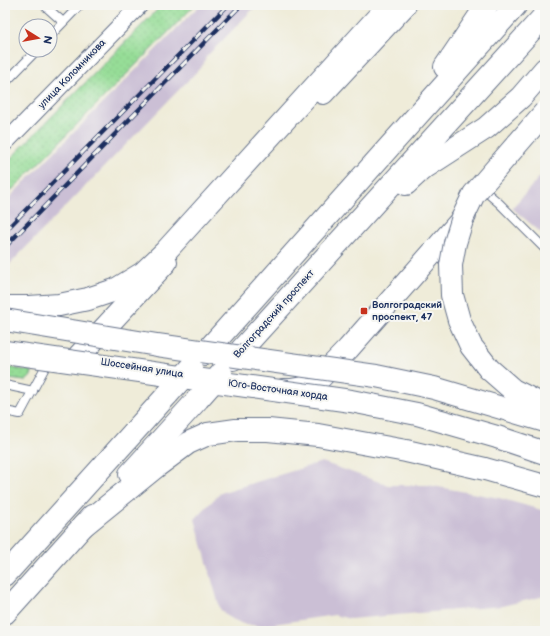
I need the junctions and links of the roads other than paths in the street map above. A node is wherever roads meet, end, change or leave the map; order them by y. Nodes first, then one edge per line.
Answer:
1 (44, 5) edge
2 (80, 5) edge
3 (390, 5) edge
4 (405, 5) edge
5 (487, 5) edge
6 (516, 5) edge
7 (138, 6) edge
8 (545, 15) edge
9 (63, 22) junction
10 (58, 27) edge
11 (29, 58) edge
12 (545, 69) edge
13 (5, 83) edge
14 (545, 112) edge
15 (545, 120) edge
16 (393, 142) junction
17 (5, 143) edge
18 (486, 192) junction
19 (346, 234) junction
20 (545, 249) edge
21 (5, 307) edge
22 (5, 320) edge
23 (5, 348) edge
24 (5, 352) edge
25 (51, 354) junction
26 (77, 358) junction
27 (5, 385) edge
28 (33, 391) junction
29 (545, 406) edge
30 (5, 411) edge
31 (545, 421) edge
32 (545, 453) edge
33 (545, 486) edge
34 (83, 526) junction
35 (5, 575) edge
36 (5, 613) edge

1 - 9 lane
2 - 9 lane
3 - 21 main road
4 - 26 main road
5 - 16 main road
6 - 16 main road
7 - 17 street, улица Коломникова
8 - 19 main road, Волгоградский проспект
9 - 10 lane
11 - 13 lane
12 - 19 main road
14 - 29 main road, bridge
15 - 18 main road, Шоссейная улица
16 - 35 main road, bridge
18 - 20 lane
18 - 26 main road, Шоссейная улица
19 - 34 main road, Волгоградский проспект, bridge
22 - 31 main road, bridge
23 - 25 main road, Шоссейная улица
24 - 32 main road, Юго-Восточная хорда, bridge
25 - 26 main road, Шоссейная улица
25 - 28 lane
27 - 28 lane
28 - 30 lane
33 - 34 main road
34 - 36 main road, Волгоградский проспект

